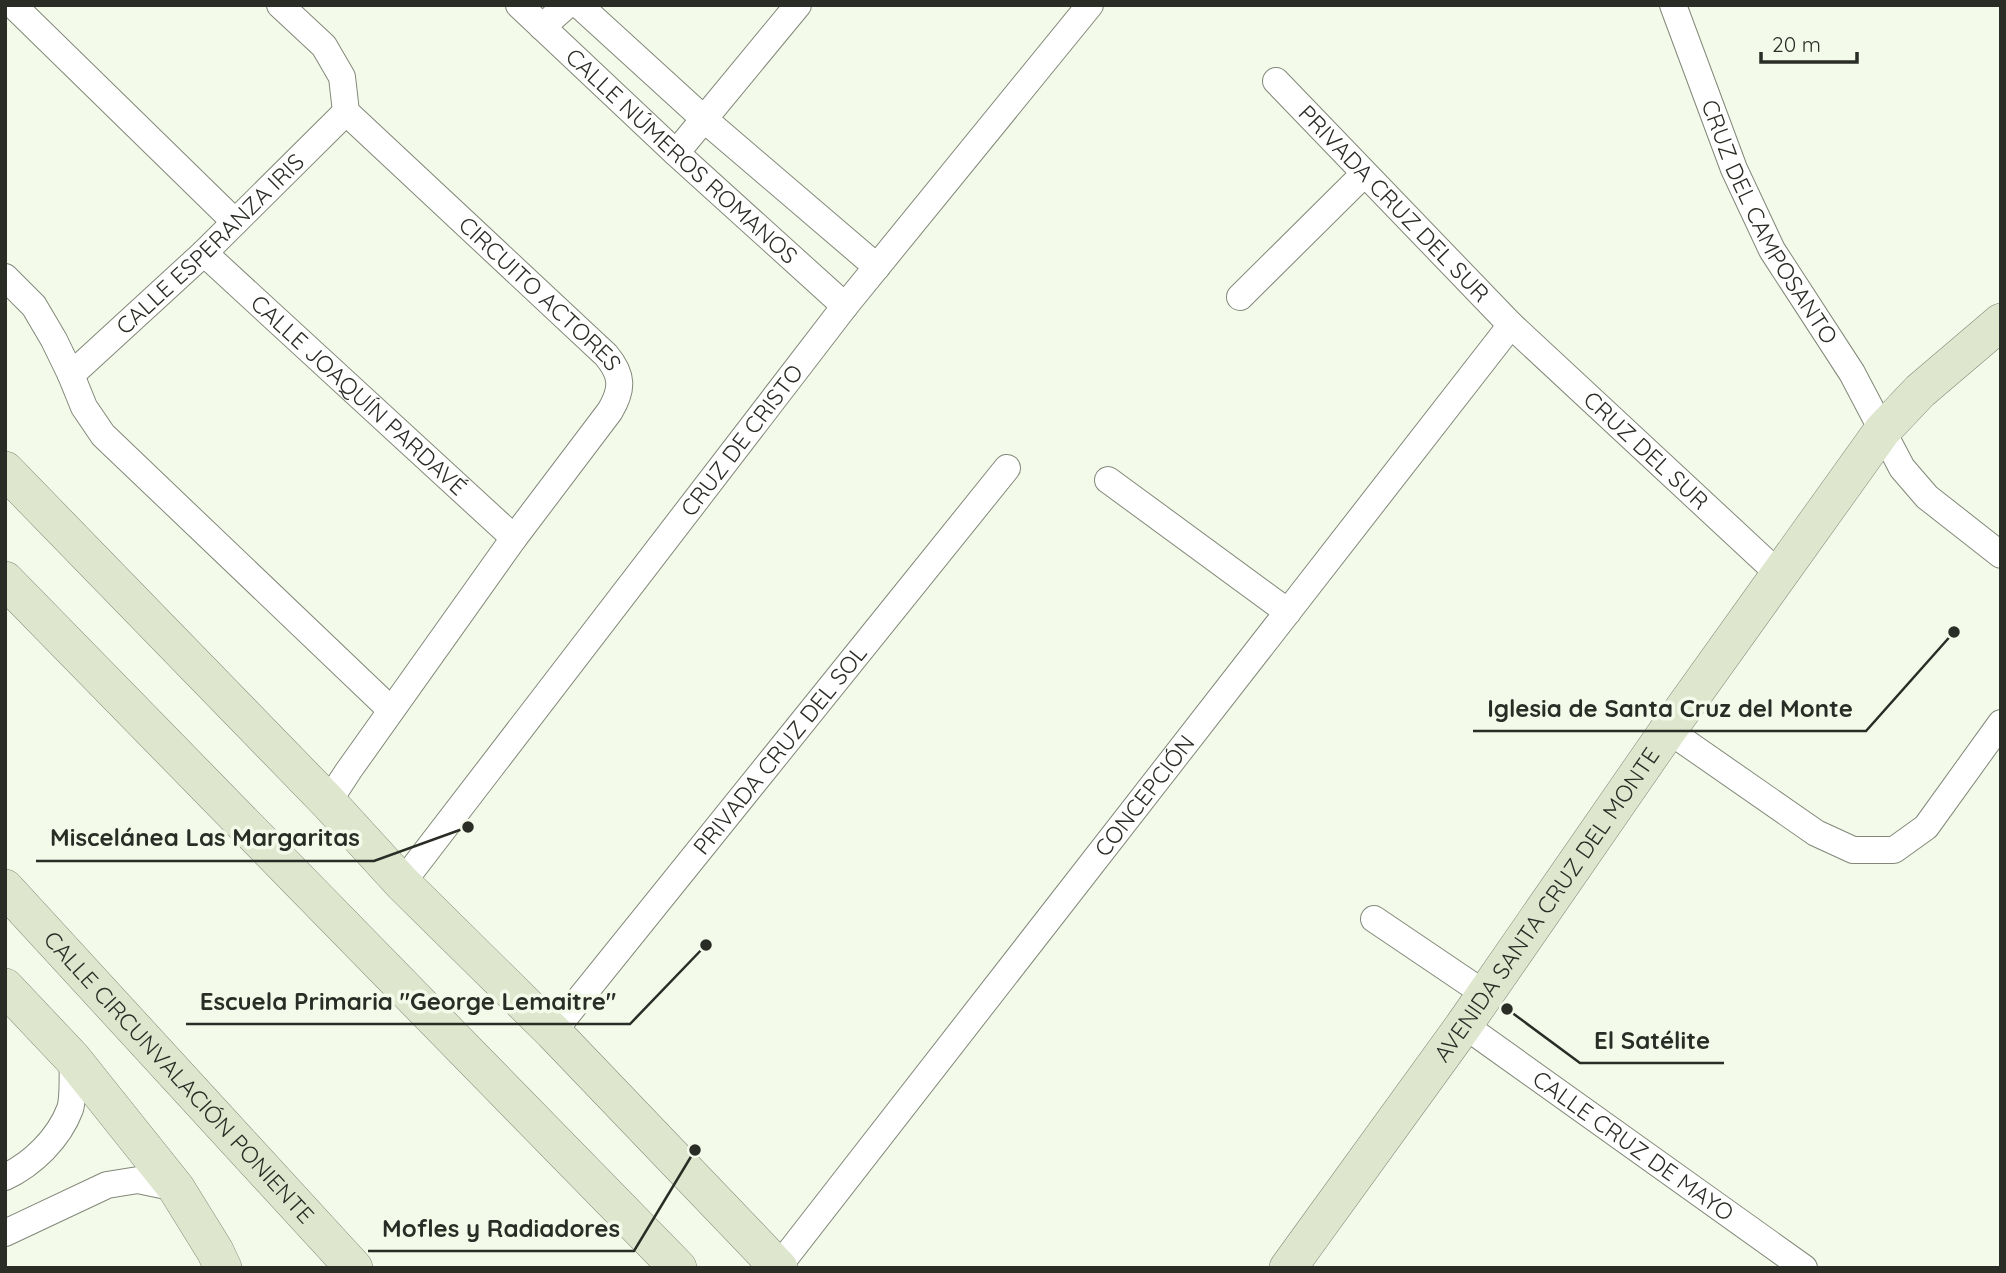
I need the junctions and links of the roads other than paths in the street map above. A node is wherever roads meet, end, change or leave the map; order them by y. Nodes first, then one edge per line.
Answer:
1 (13, 5) edge
2 (280, 5) edge
3 (519, 5) edge
4 (567, 5) edge
5 (579, 5) edge
6 (798, 5) edge
7 (1090, 5) edge
8 (1673, 5) edge
9 (542, 27) junction
10 (1276, 81) dead end
11 (346, 113) junction
12 (704, 119) junction
13 (676, 153) junction
14 (1364, 174) junction
15 (235, 222) junction
16 (204, 253) junction
17 (877, 267) junction
18 (5, 276) edge
19 (1241, 297) dead end
20 (845, 306) junction
21 (2001, 322) edge
22 (1511, 325) junction
23 (71, 375) junction
24 (1882, 431) junction
25 (1007, 468) dead end
26 (5, 470) edge
27 (1108, 480) dead end
28 (513, 538) junction
29 (2001, 555) edge
30 (1780, 575) junction
31 (5, 580) edge
32 (1288, 612) junction
33 (391, 710) junction
34 (2001, 723) edge
35 (1668, 730) junction
36 (328, 802) junction
37 (402, 883) junction
38 (5, 888) edge
39 (1374, 919) dead end
40 (5, 987) edge
41 (1485, 994) junction
42 (1464, 1025) junction
43 (553, 1032) junction
44 (73, 1059) junction
45 (5, 1177) edge
46 (176, 1188) junction
47 (5, 1233) edge
48 (779, 1267) edge
49 (223, 1268) edge
50 (354, 1268) edge
51 (678, 1268) edge
52 (1288, 1268) edge
53 (1804, 1268) edge

1 - 15 street
2 - 11 street
3 - 9 street, CALLE NÚMEROS ROMANOS
4 - 9 street
5 - 12 street, CALLE NÚMEROS ROMANOS
6 - 12 street
7 - 17 street, CRUZ DE CRISTO
8 - 24 street, CRUZ DEL CAMPOSANTO
9 - 13 street, CALLE NÚMEROS ROMANOS
10 - 14 street, PRIVADA CRUZ DEL SUR
11 - 15 street, CALLE ESPERANZA IRIS
11 - 28 street, CIRCUITO ACTORES
12 - 13 street
12 - 17 street, CALLE NÚMEROS ROMANOS
13 - 20 street, CALLE NÚMEROS ROMANOS
14 - 19 street
14 - 22 street, PRIVADA CRUZ DEL SUR
15 - 16 street, CALLE ESPERANZA IRIS
16 - 23 street, CALLE ESPERANZA IRIS
16 - 28 street, CALLE JOAQUÍN PARDAVÉ
17 - 20 street, CRUZ DE CRISTO
18 - 23 street
20 - 37 street, CRUZ DE CRISTO
21 - 24 main road, AVENIDA SANTA CRUZ DEL MONTE
22 - 30 street, CRUZ DEL SUR
22 - 32 street, CONCEPCIÓN
23 - 33 street
24 - 29 street, CRUZ DEL CAMPOSANTO
24 - 30 main road, AVENIDA SANTA CRUZ DEL MONTE
25 - 43 street, PRIVADA CRUZ DEL SOL
26 - 36 main road
27 - 32 street
28 - 33 street, CIRCUITO ACTORES
30 - 35 main road, AVENIDA SANTA CRUZ DEL MONTE
31 - 51 main road
32 - 48 street, CONCEPCIÓN
33 - 36 street, CIRCUITO ACTORES
34 - 35 street
35 - 41 main road, AVENIDA SANTA CRUZ DEL MONTE
36 - 37 main road
37 - 43 main road
38 - 50 main road, CALLE CIRCUNVALACIÓN PONIENTE
39 - 41 street
40 - 44 main road
41 - 42 main road, AVENIDA SANTA CRUZ DEL MONTE
42 - 52 main road, AVENIDA SANTA CRUZ DEL MONTE
42 - 53 street, CALLE CRUZ DE MAYO
43 - 48 main road
44 - 45 street
44 - 46 main road
46 - 47 street
46 - 49 main road

